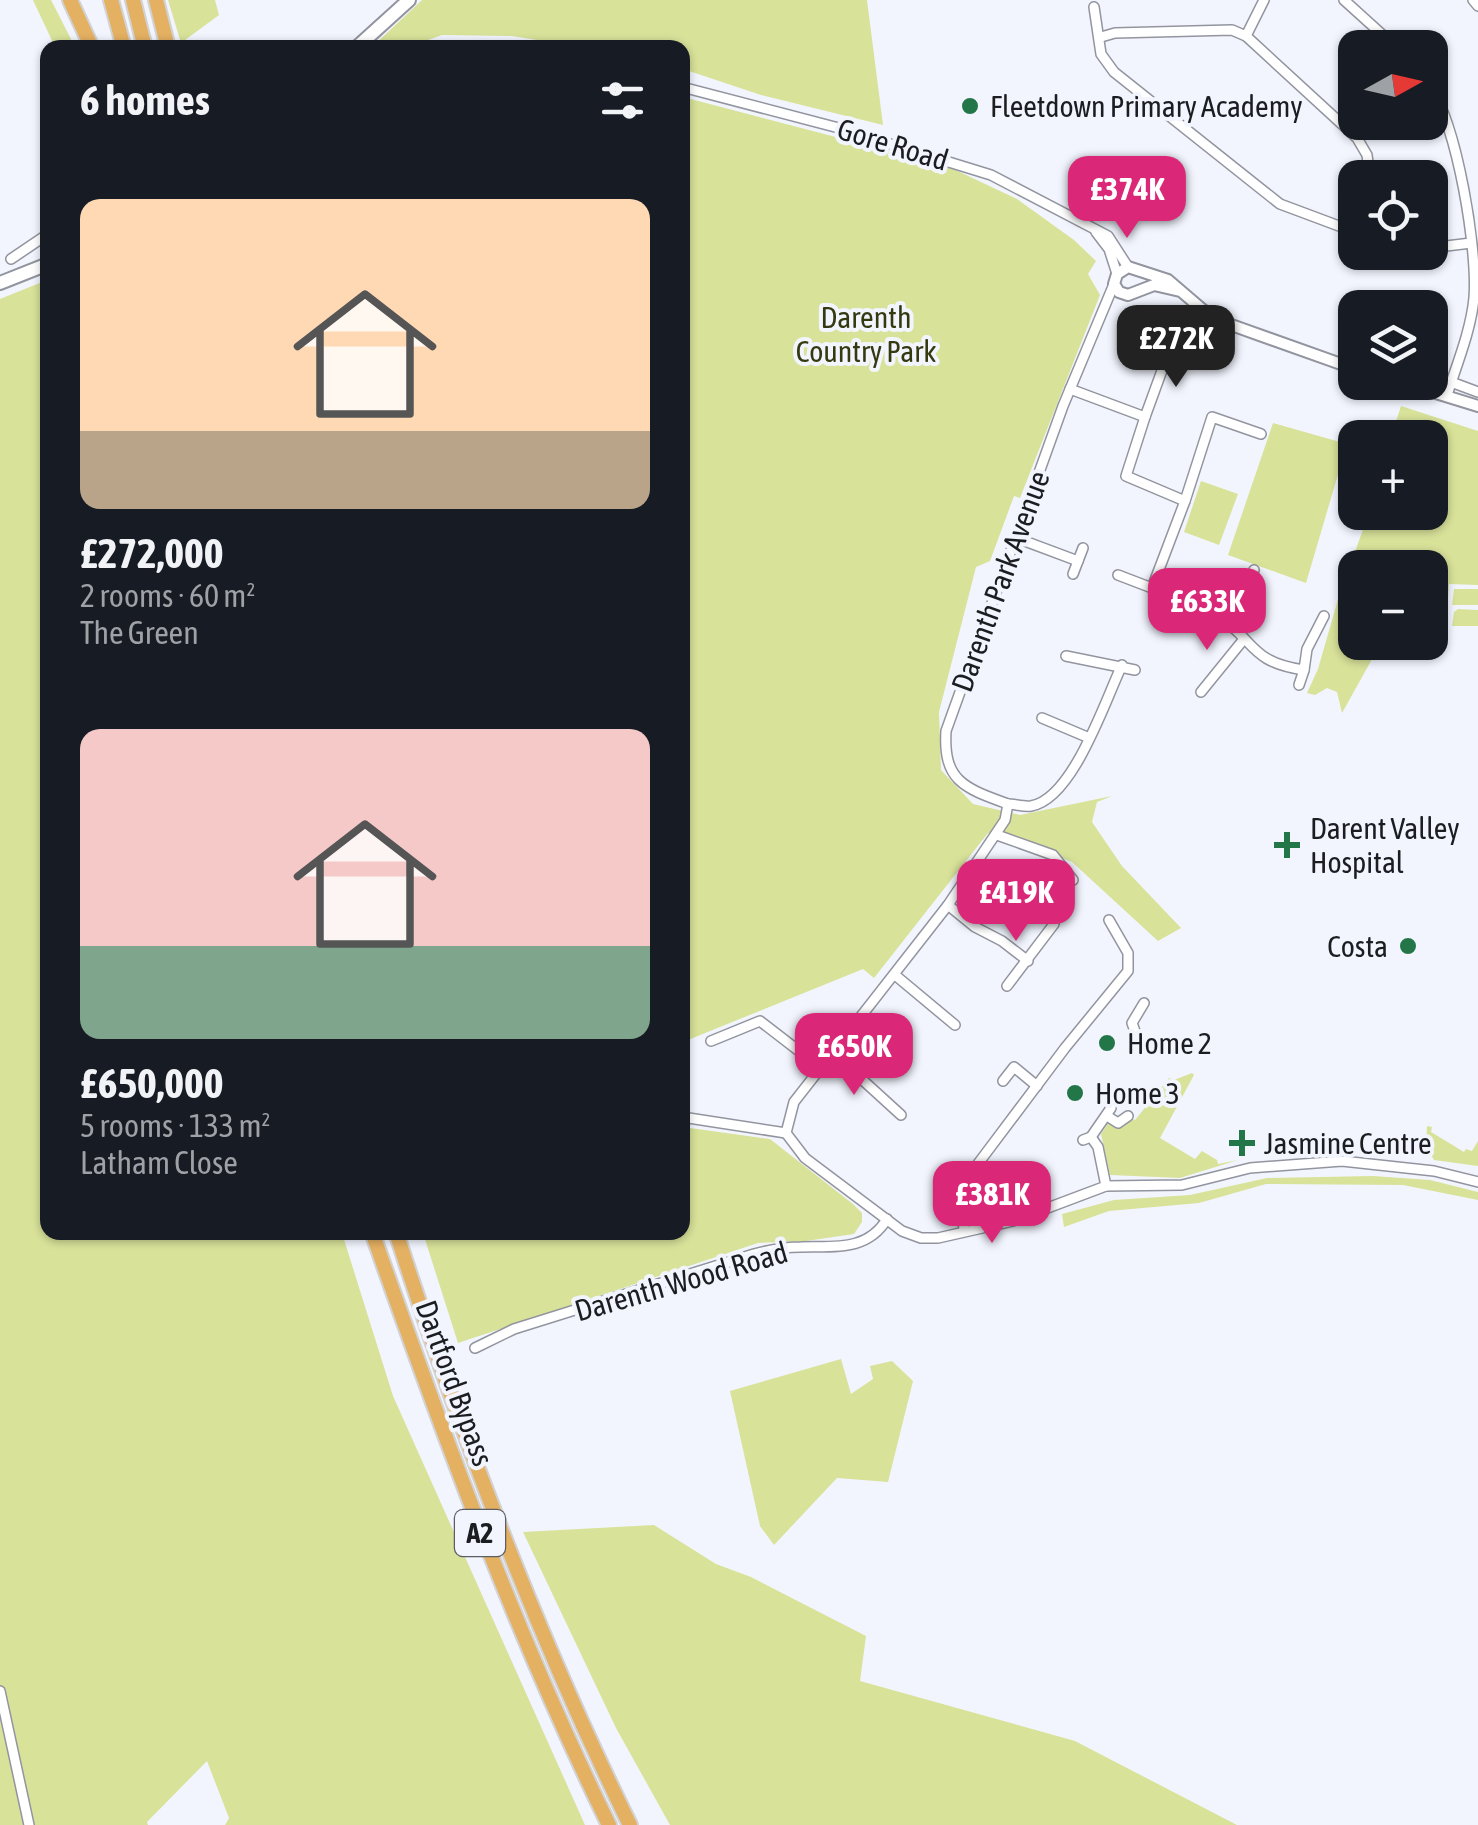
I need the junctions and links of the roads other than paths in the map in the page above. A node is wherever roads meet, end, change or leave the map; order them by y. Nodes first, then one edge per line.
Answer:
1 (70, 0) edge
2 (111, 0) edge
3 (132, 0) edge
4 (156, 0) edge
5 (408, 0) edge
6 (1264, 0) edge
7 (1344, 0) edge
8 (1473, 0) edge
9 (1094, 6) dead end
10 (1478, 6) edge
11 (382, 25) junction
12 (1377, 30) edge
13 (1246, 36) junction
14 (1101, 37) junction
15 (89, 40) edge
16 (122, 40) edge
17 (143, 40) edge
18 (166, 40) edge
19 (365, 40) edge
20 (374, 40) edge
21 (690, 89) edge
22 (1448, 120) edge
23 (1368, 160) edge
24 (1338, 226) edge
25 (1093, 228) junction
26 (40, 240) edge
27 (1471, 243) junction
28 (1448, 246) edge
29 (12, 259) dead end
30 (40, 267) edge
31 (1128, 267) junction
32 (1140, 273) junction
33 (1116, 279) junction
34 (0, 284) edge
35 (1180, 291) junction
36 (1137, 292) junction
37 (1124, 295) junction
38 (1476, 298) edge
39 (1108, 302) junction
40 (1192, 338) dead end
41 (1338, 363) edge
42 (1451, 382) junction
43 (1070, 389) junction
44 (1448, 392) edge
45 (1478, 392) edge
46 (1448, 395) edge
47 (1478, 406) edge
48 (1145, 417) junction
49 (1261, 434) dead end
50 (1184, 501) junction
51 (1014, 537) junction
52 (1084, 548) dead end
53 (1078, 561) junction
54 (1254, 570) dead end
55 (1073, 574) dead end
56 (1118, 575) dead end
57 (1152, 588) junction
58 (1324, 616) dead end
59 (1228, 624) junction
60 (1244, 639) junction
61 (1066, 656) dead end
62 (1122, 665) junction
63 (1135, 670) dead end
64 (1304, 670) junction
65 (1299, 685) dead end
66 (1201, 692) dead end
67 (1042, 718) dead end
68 (1088, 737) junction
69 (1008, 804) junction
70 (997, 836) junction
71 (1073, 880) dead end
72 (948, 905) junction
73 (1109, 920) dead end
74 (1054, 924) dead end
75 (1028, 961) junction
76 (895, 975) junction
77 (1007, 986) dead end
78 (1144, 1003) dead end
79 (955, 1025) dead end
80 (710, 1041) dead end
81 (1140, 1045) dead end
82 (834, 1054) junction
83 (821, 1068) junction
84 (1003, 1081) dead end
85 (1038, 1086) junction
86 (901, 1115) dead end
87 (1128, 1116) dead end
88 (690, 1118) edge
89 (786, 1133) junction
90 (1478, 1178) edge
91 (1106, 1186) junction
92 (886, 1220) junction
93 (964, 1231) junction
94 (375, 1240) edge
95 (399, 1240) edge
96 (474, 1348) dead end
97 (0, 1692) edge
98 (29, 1825) edge
99 (609, 1825) edge
100 (630, 1825) edge

1 - 15 highway
2 - 16 highway
3 - 17 highway
4 - 18 highway
5 - 11 main road
6 - 13 street
7 - 12 street
8 - 10 street
9 - 14 street
11 - 19 main road
11 - 20 main road
13 - 14 street
13 - 23 street
14 - 24 street
21 - 25 street, Gore Road
22 - 27 street
25 - 31 street, Gore Road
25 - 33 street
26 - 29 street
27 - 28 street
27 - 38 street
30 - 34 main road
31 - 32 street
31 - 33 street
32 - 35 street
32 - 36 street
33 - 37 street
33 - 39 street, Darenth Park Avenue
35 - 36 street
35 - 41 street
36 - 37 street
37 - 39 street
38 - 42 street
39 - 43 street, Darenth Park Avenue
40 - 48 street
42 - 44 street
42 - 45 street
43 - 48 street
43 - 51 street, Darenth Park Avenue
46 - 47 street
48 - 50 street
49 - 50 street
50 - 57 street
51 - 53 street
51 - 69 street, Darenth Park Avenue
52 - 53 street
53 - 55 street
54 - 59 street
56 - 57 street
57 - 59 street
58 - 64 street
59 - 60 street
60 - 64 street
60 - 66 street
61 - 62 street
62 - 63 street
62 - 68 street
64 - 65 street
67 - 68 street
68 - 69 street
69 - 70 street
70 - 71 street
70 - 72 street
72 - 75 street
72 - 76 street
73 - 85 street
74 - 75 street
75 - 77 street
76 - 79 street
76 - 82 street
78 - 81 street
80 - 83 street
82 - 83 street
82 - 86 street
83 - 89 street
84 - 85 street
85 - 93 street
87 - 91 street
88 - 89 street
89 - 92 street
90 - 91 street
91 - 93 street
92 - 93 street
92 - 96 street, Darenth Wood Road
94 - 99 highway, Dartford Bypass / A2
95 - 100 highway, Dartford Bypass / A2
97 - 98 street

